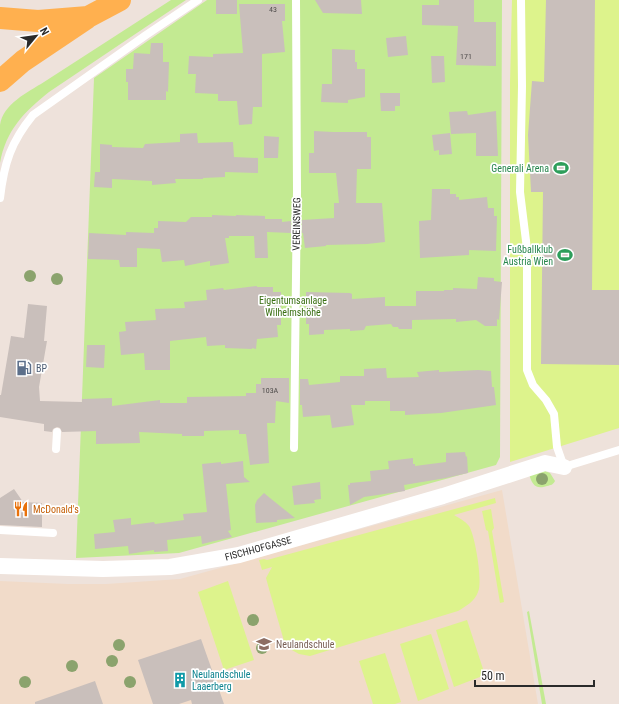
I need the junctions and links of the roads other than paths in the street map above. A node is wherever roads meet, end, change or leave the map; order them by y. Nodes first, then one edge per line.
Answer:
1 (120, 0) edge
2 (198, 0) edge
3 (296, 0) edge
4 (521, 0) edge
5 (0, 18) edge
6 (88, 18) junction
7 (0, 81) edge
8 (0, 198) edge
9 (56, 432) dead end
10 (294, 448) dead end
11 (56, 449) dead end
12 (619, 450) edge
13 (564, 467) junction
14 (0, 530) edge
15 (53, 532) dead end
16 (0, 566) edge

1 - 6 main road
2 - 8 lane
3 - 10 lane, VEREINSWEG
4 - 13 lane
5 - 6 main road
6 - 7 main road
9 - 11 lane
12 - 13 lane
13 - 16 street, FISCHHOFGASSE
14 - 15 lane

